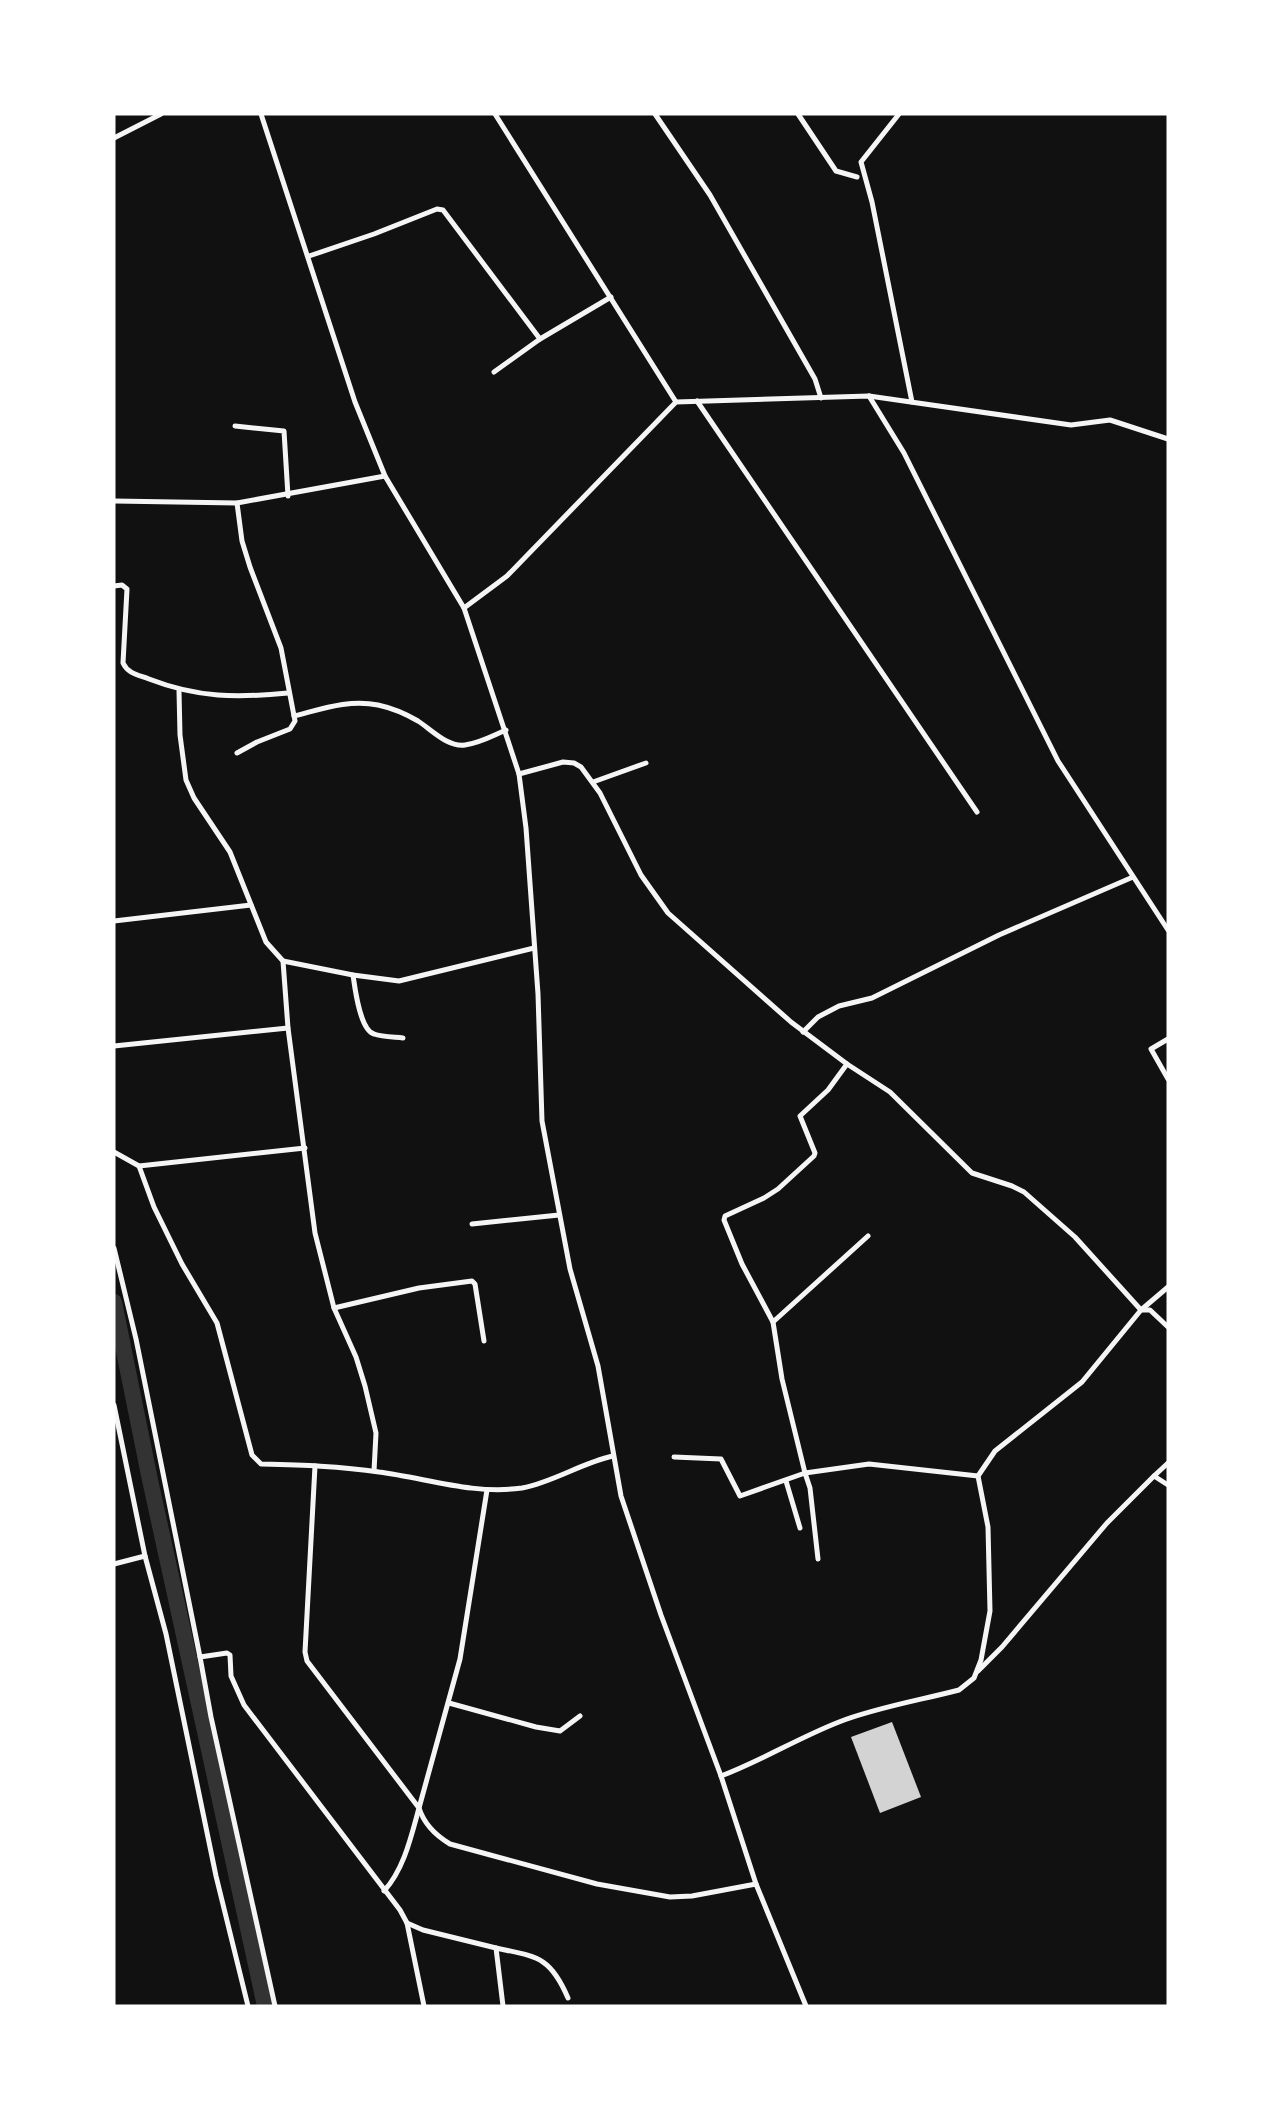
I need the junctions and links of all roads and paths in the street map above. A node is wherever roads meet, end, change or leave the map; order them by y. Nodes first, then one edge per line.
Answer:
1 (161, 114) edge
2 (261, 114) edge
3 (495, 114) edge
4 (656, 114) edge
5 (798, 114) edge
6 (899, 114) edge
7 (114, 138) edge
8 (858, 177) dead end
9 (309, 256) junction
10 (611, 297) junction
11 (540, 340) junction
12 (494, 372) dead end
13 (869, 396) junction
14 (821, 397) junction
15 (697, 401) junction
16 (676, 402) junction
17 (912, 402) junction
18 (235, 426) dead end
19 (1168, 439) edge
20 (385, 476) junction
21 (288, 496) junction
22 (114, 501) edge
23 (237, 503) junction
24 (114, 586) edge
25 (464, 608) junction
26 (179, 691) junction
27 (288, 693) junction
28 (294, 716) junction
29 (506, 730) junction
30 (237, 753) dead end
31 (646, 763) dead end
32 (519, 774) junction
33 (593, 782) junction
34 (977, 812) dead end
35 (1133, 877) junction
36 (251, 905) junction
37 (114, 921) edge
38 (1168, 930) edge
39 (534, 948) junction
40 (283, 961) junction
41 (353, 975) junction
42 (288, 1028) junction
43 (803, 1032) junction
44 (403, 1038) dead end
45 (1168, 1039) edge
46 (114, 1046) edge
47 (847, 1064) junction
48 (1168, 1079) edge
49 (304, 1148) junction
50 (114, 1152) edge
51 (139, 1166) junction
52 (559, 1215) junction
53 (472, 1224) dead end
54 (869, 1236) dead end
55 (114, 1248) edge
56 (1168, 1287) edge
57 (334, 1308) junction
58 (1141, 1310) junction
59 (773, 1322) junction
60 (1168, 1327) edge
61 (484, 1341) dead end
62 (114, 1405) edge
63 (613, 1456) junction
64 (674, 1457) dead end
65 (1168, 1463) edge
66 (314, 1466) junction
67 (374, 1471) junction
68 (805, 1473) junction
69 (978, 1476) junction
70 (1154, 1476) junction
71 (786, 1482) junction
72 (1168, 1485) edge
73 (487, 1490) junction
74 (800, 1528) dead end
75 (145, 1556) junction
76 (818, 1559) dead end
77 (114, 1564) edge
78 (200, 1657) junction
79 (976, 1673) junction
80 (449, 1703) junction
81 (580, 1716) dead end
82 (721, 1776) junction
83 (419, 1808) junction
84 (756, 1884) junction
85 (384, 1891) junction
86 (407, 1923) junction
87 (496, 1948) junction
88 (568, 1998) dead end
89 (248, 2006) edge
90 (275, 2006) edge
91 (424, 2006) edge
92 (503, 2006) edge
93 (806, 2006) edge

1 - 7 street
2 - 9 street
3 - 10 street
4 - 14 street
5 - 8 street
6 - 17 street
9 - 11 street
9 - 20 street
10 - 11 street
10 - 16 street
11 - 12 street
13 - 14 street
13 - 17 street
13 - 35 street
14 - 15 street
15 - 16 street
15 - 34 street
16 - 25 street
17 - 19 street
18 - 21 street
20 - 21 street
20 - 25 street
21 - 23 street
22 - 23 street
23 - 27 street
24 - 26 street
25 - 29 street
26 - 27 street
26 - 36 street
27 - 28 street
28 - 29 street
28 - 30 street
29 - 32 street
31 - 33 street
32 - 33 street
32 - 39 street
33 - 43 street
35 - 38 street
35 - 43 street
36 - 37 street
36 - 40 street
39 - 41 street
39 - 52 street
40 - 41 street
40 - 42 street
41 - 44 street
42 - 46 street
42 - 49 street
43 - 47 street
45 - 48 street
47 - 58 street
47 - 59 street
49 - 51 street
49 - 57 street
50 - 51 street
51 - 66 street
52 - 53 street
52 - 63 street
54 - 59 street
55 - 78 street
56 - 58 street
57 - 61 street
57 - 67 street
58 - 60 street
58 - 69 street
59 - 68 street
62 - 75 street
63 - 73 street
63 - 82 street
64 - 71 street
65 - 70 street
66 - 67 street
66 - 83 street
67 - 73 street
68 - 69 street
68 - 71 street
68 - 76 street
69 - 79 street
70 - 72 street
70 - 79 street
71 - 74 street
73 - 80 street
75 - 77 street
75 - 89 street
78 - 85 street
78 - 90 street
79 - 82 street
80 - 81 street
80 - 83 street
82 - 84 street
83 - 84 street
83 - 85 street
84 - 93 street
85 - 86 street
86 - 87 street
86 - 91 street
87 - 88 street
87 - 92 street

